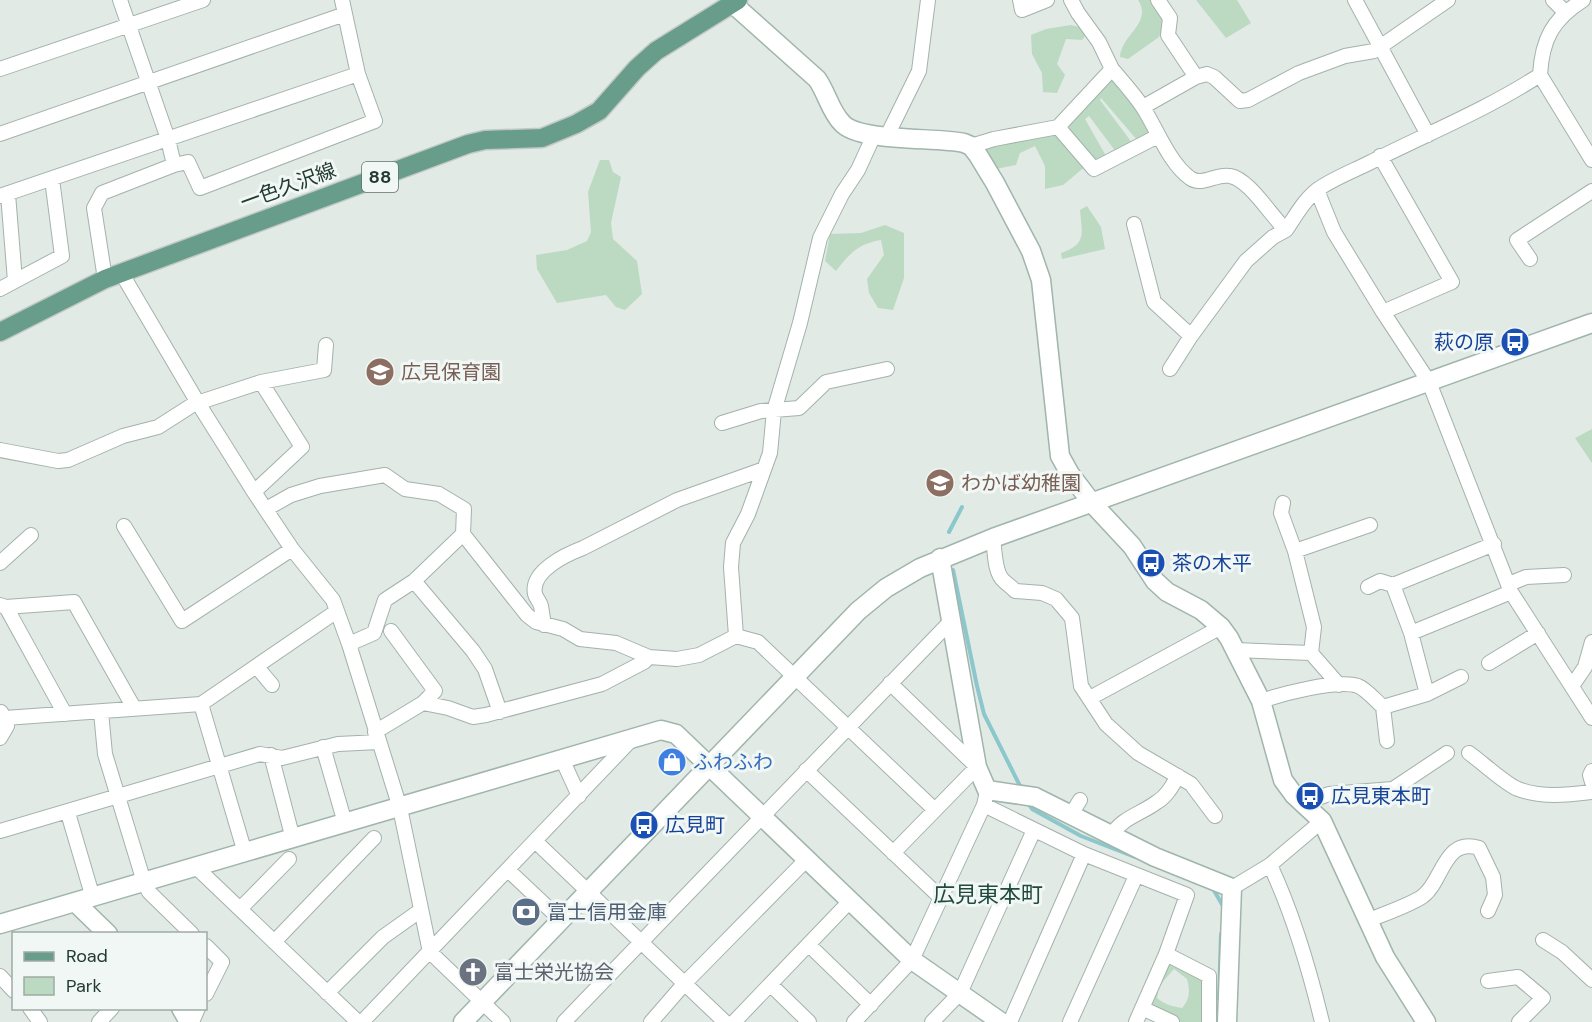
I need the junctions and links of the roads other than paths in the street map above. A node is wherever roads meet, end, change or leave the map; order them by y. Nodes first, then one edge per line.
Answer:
1 (120, 0) edge
2 (203, 0) edge
3 (928, 0) edge
4 (1020, 0) edge
5 (1047, 0) edge
6 (1071, 0) edge
7 (1158, 0) edge
8 (1355, 0) edge
9 (1448, 0) edge
10 (1553, 0) edge
11 (1583, 0) edge
12 (735, 2) edge
13 (344, 7) edge
14 (1565, 12) junction
15 (129, 25) junction
16 (1380, 46) junction
17 (0, 69) edge
18 (1112, 69) junction
19 (358, 74) junction
20 (1539, 75) junction
21 (1196, 77) junction
22 (149, 82) junction
23 (1143, 107) junction
24 (1058, 128) junction
25 (0, 134) edge
26 (1428, 135) junction
27 (881, 136) junction
28 (1158, 136) junction
29 (168, 139) junction
30 (971, 146) junction
31 (1380, 156) junction
32 (1592, 160) edge
33 (174, 165) junction
34 (52, 179) junction
35 (1317, 190) junction
36 (1592, 191) edge
37 (4, 195) edge
38 (1134, 224) dead end
39 (1286, 230) junction
40 (1530, 259) dead end
41 (113, 276) junction
42 (15, 281) junction
43 (0, 289) edge
44 (1383, 312) junction
45 (1592, 323) edge
46 (0, 332) edge
47 (1191, 336) junction
48 (326, 345) dead end
49 (887, 369) dead end
50 (1170, 369) dead end
51 (261, 382) junction
52 (1429, 382) junction
53 (198, 403) junction
54 (774, 411) junction
55 (722, 423) dead end
56 (0, 450) edge
57 (764, 469) junction
58 (254, 492) junction
59 (1092, 503) junction
60 (1283, 503) dead end
61 (266, 509) junction
62 (1370, 525) dead end
63 (124, 526) dead end
64 (463, 534) junction
65 (31, 535) dead end
66 (993, 538) junction
67 (1494, 544) junction
68 (292, 549) junction
69 (1295, 550) junction
70 (940, 558) junction
71 (0, 563) edge
72 (1564, 576) dead end
73 (414, 581) junction
74 (1394, 585) junction
75 (1368, 587) dead end
76 (1510, 588) junction
77 (3, 606) edge
78 (337, 611) junction
79 (951, 621) junction
80 (544, 625) junction
81 (1221, 627) junction
82 (391, 631) dead end
83 (1412, 633) junction
84 (1538, 633) junction
85 (736, 636) junction
86 (1592, 642) edge
87 (349, 644) junction
88 (1235, 650) junction
89 (1311, 653) junction
90 (649, 657) junction
91 (1489, 663) dead end
92 (257, 667) junction
93 (795, 676) junction
94 (1461, 677) dead end
95 (890, 683) junction
96 (272, 685) dead end
97 (1339, 685) junction
98 (1572, 686) junction
99 (1427, 694) junction
100 (1090, 698) junction
101 (1261, 701) junction
102 (423, 703) junction
103 (201, 704) junction
104 (1383, 707) junction
105 (134, 708) junction
106 (101, 712) junction
107 (501, 712) junction
108 (2, 714) edge
109 (65, 714) junction
110 (1592, 718) edge
111 (848, 727) junction
112 (377, 737) junction
113 (634, 737) junction
114 (0, 738) edge
115 (1387, 741) dead end
116 (323, 747) junction
117 (1447, 753) dead end
118 (1469, 753) dead end
119 (271, 755) junction
120 (562, 759) junction
121 (708, 765) junction
122 (219, 767) junction
123 (977, 767) junction
124 (806, 770) junction
125 (1592, 771) edge
126 (1178, 776) junction
127 (1592, 782) edge
128 (1592, 792) edge
129 (579, 796) junction
130 (118, 797) junction
131 (986, 797) junction
132 (1308, 806) junction
133 (400, 808) junction
134 (935, 810) junction
135 (68, 813) junction
136 (761, 816) junction
137 (1215, 816) dead end
138 (1322, 821) junction
139 (345, 824) junction
140 (1034, 830) junction
141 (0, 831) edge
142 (1112, 836) junction
143 (374, 838) dead end
144 (293, 839) junction
145 (536, 841) junction
146 (893, 853) junction
147 (245, 854) junction
148 (1084, 854) junction
149 (289, 859) dead end
150 (807, 859) junction
151 (1270, 865) junction
152 (197, 868) junction
153 (508, 870) junction
154 (1136, 876) junction
155 (144, 882) junction
156 (1232, 888) junction
157 (588, 892) junction
158 (941, 898) junction
159 (85, 900) junction
160 (850, 901) junction
161 (240, 909) junction
162 (422, 910) junction
163 (1488, 911) dead end
164 (561, 920) junction
165 (1367, 921) junction
166 (0, 924) edge
167 (107, 932) edge
168 (191, 932) edge
169 (1543, 940) dead end
170 (274, 942) junction
171 (641, 942) junction
172 (809, 945) junction
173 (207, 947) edge
174 (430, 952) junction
175 (1166, 954) junction
176 (912, 960) junction
177 (0, 976) edge
178 (1591, 977) edge
179 (1488, 981) dead end
180 (684, 984) junction
181 (771, 985) junction
182 (12, 989) edge
183 (207, 992) edge
184 (327, 993) junction
185 (960, 993) junction
186 (482, 1002) junction
187 (871, 1005) junction
188 (1142, 1008) junction
189 (110, 1010) edge
190 (99, 1022) edge
191 (357, 1022) edge
192 (362, 1022) edge
193 (463, 1022) edge
194 (503, 1022) edge
195 (564, 1022) edge
196 (651, 1022) edge
197 (725, 1022) edge
198 (734, 1022) edge
199 (809, 1022) edge
200 (854, 1022) edge
201 (932, 1022) edge
202 (1001, 1022) edge
203 (1010, 1022) edge
204 (1070, 1022) edge
205 (1136, 1022) edge
206 (1172, 1022) edge
207 (1209, 1022) edge
208 (1227, 1022) edge
209 (1322, 1022) edge
210 (1426, 1022) edge
211 (1519, 1022) edge

1 - 15 street
2 - 15 street
3 - 27 street
4 - 5 street
6 - 18 street
7 - 21 street
8 - 16 street
9 - 16 street
10 - 14 street
11 - 14 street
12 - 27 street
12 - 41 main road, 一色久沢線 / 88
13 - 19 street
13 - 22 street
14 - 20 street
15 - 17 street
15 - 22 street
16 - 21 street
16 - 26 street
18 - 23 street
18 - 24 street
19 - 29 street
19 - 33 street
20 - 26 street
20 - 32 street
21 - 23 street
22 - 25 street
22 - 29 street
23 - 28 street
24 - 28 street
24 - 30 street
26 - 31 street
27 - 30 street
27 - 54 street
28 - 39 street
29 - 33 street
29 - 34 street
30 - 59 street
31 - 35 street
31 - 44 street
33 - 41 street
34 - 37 street
34 - 42 street
35 - 39 street
35 - 44 street
36 - 40 street
37 - 42 street
38 - 47 street
39 - 47 street
41 - 46 main road, 一色久沢線 / 88
41 - 53 street
42 - 43 street
44 - 52 street
45 - 52 street
47 - 50 street
48 - 51 street
49 - 54 street
51 - 53 street
51 - 58 street
52 - 59 street
52 - 67 street
53 - 56 street
53 - 58 street
54 - 55 street
54 - 57 street
57 - 80 street
57 - 85 street
58 - 61 street
59 - 66 street
59 - 81 street
60 - 69 street
61 - 64 street
61 - 68 street
62 - 69 street
63 - 68 street
64 - 73 street
64 - 80 street
65 - 71 street
66 - 70 street
66 - 100 street
67 - 74 street
67 - 76 street
68 - 78 street
69 - 89 street
70 - 79 street
70 - 93 street
72 - 76 street
73 - 87 street
73 - 107 street
74 - 75 street
74 - 83 street
76 - 83 street
76 - 84 street
77 - 105 street
77 - 109 street
78 - 87 street
78 - 92 street
79 - 95 street
79 - 123 street
80 - 90 street
81 - 88 street
81 - 100 street
82 - 102 street
83 - 99 street
84 - 91 street
84 - 98 street
85 - 90 street
85 - 93 street
86 - 98 street
87 - 112 street
88 - 89 street
88 - 101 street
89 - 97 street
90 - 107 street
92 - 96 street
92 - 103 street
93 - 111 street
93 - 121 street
94 - 99 street
95 - 111 street
95 - 123 street
97 - 101 street
97 - 104 street
98 - 110 street
99 - 104 street
100 - 126 street
101 - 132 street
102 - 107 street
102 - 112 street
103 - 105 street
103 - 122 street
104 - 115 street
105 - 106 street
106 - 109 street
106 - 130 street
108 - 109 street
108 - 114 street
111 - 124 street
111 - 134 street
112 - 116 street
112 - 133 street
113 - 120 street
113 - 121 street
113 - 129 street
116 - 119 street
116 - 139 street
117 - 132 street
118 - 128 street
119 - 122 street
119 - 144 street
120 - 129 street
120 - 133 street
121 - 136 street
121 - 157 street
122 - 130 street
122 - 147 street
123 - 131 street
123 - 134 street
124 - 136 street
124 - 146 street
125 - 127 street
126 - 137 street
126 - 142 street
129 - 145 street
130 - 135 street
130 - 155 street
131 - 140 street
131 - 142 street
131 - 158 street
132 - 138 street
133 - 139 street
133 - 162 street
134 - 146 street
135 - 141 street
135 - 159 street
136 - 150 street
136 - 171 street
138 - 151 street
138 - 165 street
139 - 144 street
140 - 148 street
140 - 185 street
142 - 156 street
143 - 170 street
144 - 147 street
145 - 153 street
145 - 157 street
146 - 158 street
147 - 152 street
148 - 154 street
148 - 203 street
149 - 161 street
150 - 160 street
150 - 180 street
151 - 156 street
151 - 209 street
152 - 155 street
152 - 161 street
153 - 164 street
153 - 174 street
154 - 175 street
154 - 204 street
155 - 159 street
155 - 168 street
156 - 208 street
157 - 164 street
157 - 171 street
158 - 176 street
159 - 166 street
159 - 167 street
160 - 172 street
160 - 176 street
161 - 170 street
162 - 174 street
162 - 184 street
163 - 165 street
164 - 186 street
165 - 210 street
169 - 178 street
170 - 184 street
171 - 180 street
171 - 195 street
172 - 181 street
172 - 187 street
173 - 183 street
174 - 186 street
174 - 192 street
175 - 188 street
175 - 207 street
176 - 185 street
176 - 187 street
177 - 182 street
179 - 211 street
180 - 196 street
180 - 197 street
181 - 198 street
181 - 199 street
184 - 191 street
185 - 201 street
185 - 202 street
186 - 193 street
186 - 194 street
187 - 200 street
188 - 205 street
188 - 206 street
189 - 190 street

